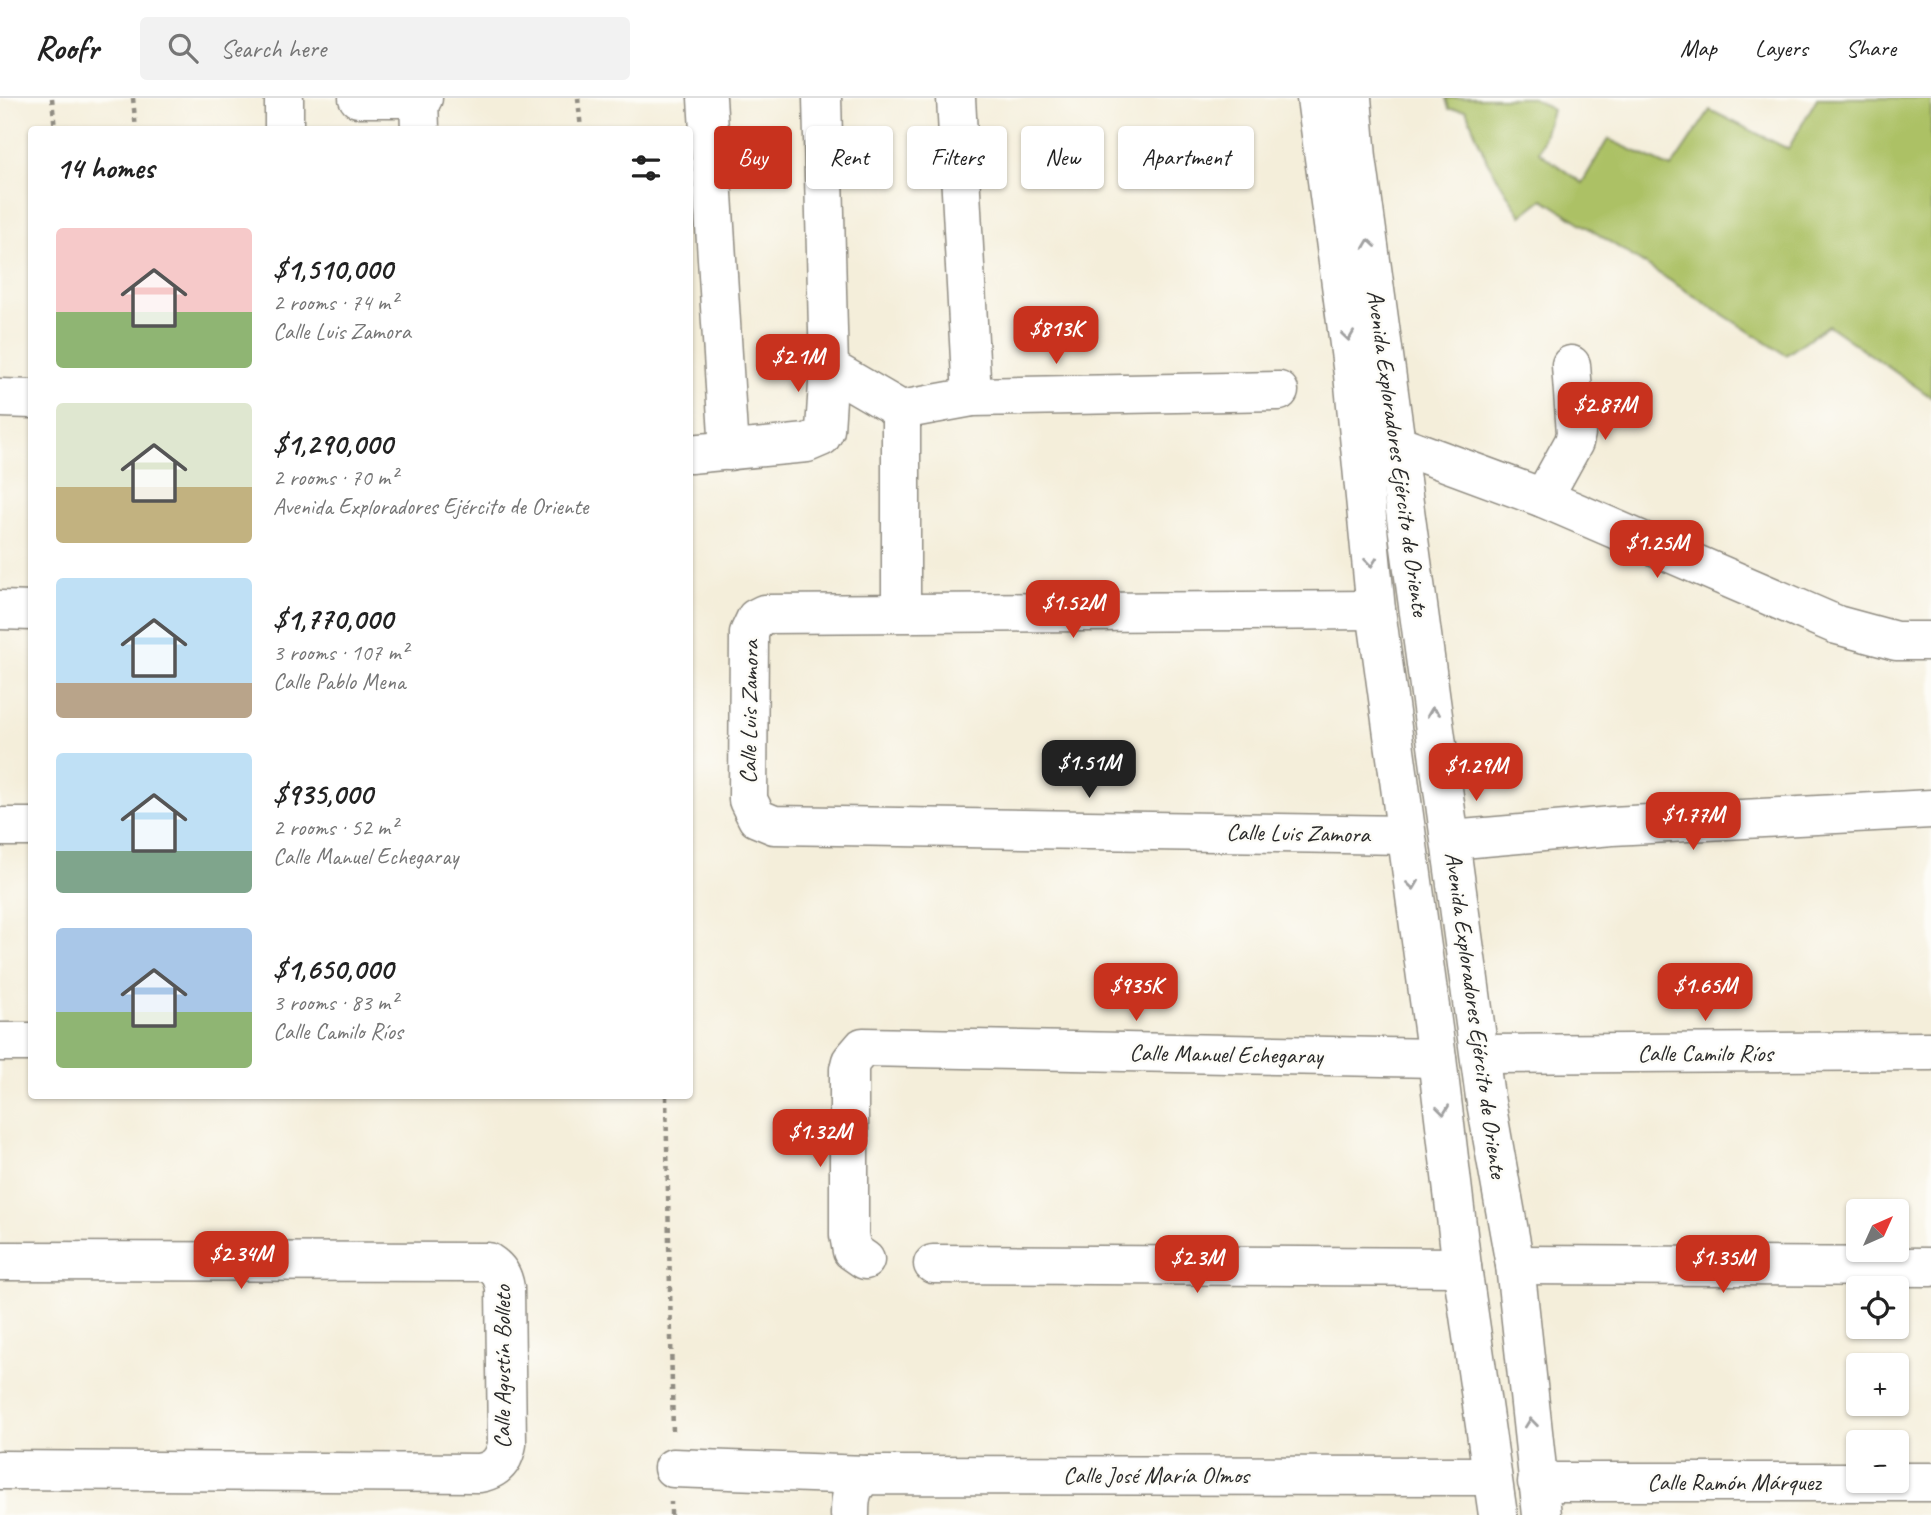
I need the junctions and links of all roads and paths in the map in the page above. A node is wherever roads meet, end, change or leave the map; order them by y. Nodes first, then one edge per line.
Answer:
1 (52, 98) edge
2 (133, 98) edge
3 (284, 98) edge
4 (358, 98) edge
5 (420, 98) edge
6 (578, 98) edge
7 (708, 98) edge
8 (822, 98) edge
9 (956, 98) edge
10 (1316, 98) edge
11 (1352, 98) edge
12 (55, 126) edge
13 (136, 126) edge
14 (284, 126) edge
15 (420, 126) edge
16 (581, 126) edge
17 (1340, 159) junction
18 (1571, 365) dead end
19 (829, 368) junction
20 (1279, 391) dead end
21 (972, 397) junction
22 (0, 398) edge
23 (28, 399) edge
24 (901, 410) junction
25 (1396, 444) junction
26 (729, 451) junction
27 (693, 454) edge
28 (1543, 498) junction
29 (1376, 610) junction
30 (0, 611) edge
31 (28, 611) edge
32 (901, 611) junction
33 (1931, 641) edge
34 (1931, 809) edge
35 (0, 827) edge
36 (28, 827) edge
37 (1406, 835) junction
38 (1451, 840) junction
39 (0, 1042) edge
40 (28, 1042) edge
41 (1931, 1051) edge
42 (1480, 1054) junction
43 (1437, 1058) junction
44 (666, 1099) edge
45 (865, 1260) dead end
46 (0, 1261) edge
47 (933, 1264) dead end
48 (1515, 1265) junction
49 (1462, 1267) junction
50 (1931, 1267) edge
51 (673, 1468) junction
52 (0, 1470) edge
53 (867, 1475) junction
54 (1492, 1476) junction
55 (1931, 1482) edge
56 (1539, 1498) edge
57 (671, 1515) edge
58 (850, 1515) edge
59 (1498, 1515) edge

1 - 12 path
2 - 13 path
3 - 14 street
4 - 5 street
5 - 15 street
6 - 16 path
7 - 26 street
8 - 19 street
9 - 21 street
10 - 17 street, Avenida Exploradores Ejército de Oriente
11 - 17 street, Avenida Exploradores Ejército de Oriente
25 -> 17 street, Avenida Exploradores Ejército de Oriente
17 -> 29 street, Avenida Exploradores Ejército de Oriente
18 - 28 street
19 - 24 street
19 - 26 street
20 - 21 street
21 - 24 street
22 - 23 street
24 - 32 street
25 - 28 street
38 -> 25 street, Avenida Exploradores Ejército de Oriente
26 - 27 street
28 - 33 street
29 - 32 street, Calle Luis Zamora
29 - 37 street, Avenida Exploradores Ejército de Oriente
30 - 31 street
32 - 37 street, Calle Luis Zamora
34 - 38 street
35 - 36 street
37 -> 43 street, Avenida Exploradores Ejército de Oriente
38 - 42 street, Avenida Exploradores Ejército de Oriente
39 - 40 street
41 - 42 street, Calle Camilo Ríos
42 - 48 street, Avenida Exploradores Ejército de Oriente
43 - 45 street, Calle Manuel Echegaray
43 -> 49 street, Avenida Exploradores Ejército de Oriente
44 - 51 path
46 - 52 street, Calle Agustín Bolleto
47 - 49 street
48 - 50 street
56 -> 48 street, Avenida Exploradores Ejército de Oriente
49 - 54 street, Avenida Exploradores Ejército de Oriente
51 - 53 street, Calle José María Olmos
51 - 57 path
53 - 54 street, Calle José María Olmos
53 - 58 street
54 - 59 street, Avenida Exploradores Ejército de Oriente
55 - 56 street, Calle Ramón Márquez

